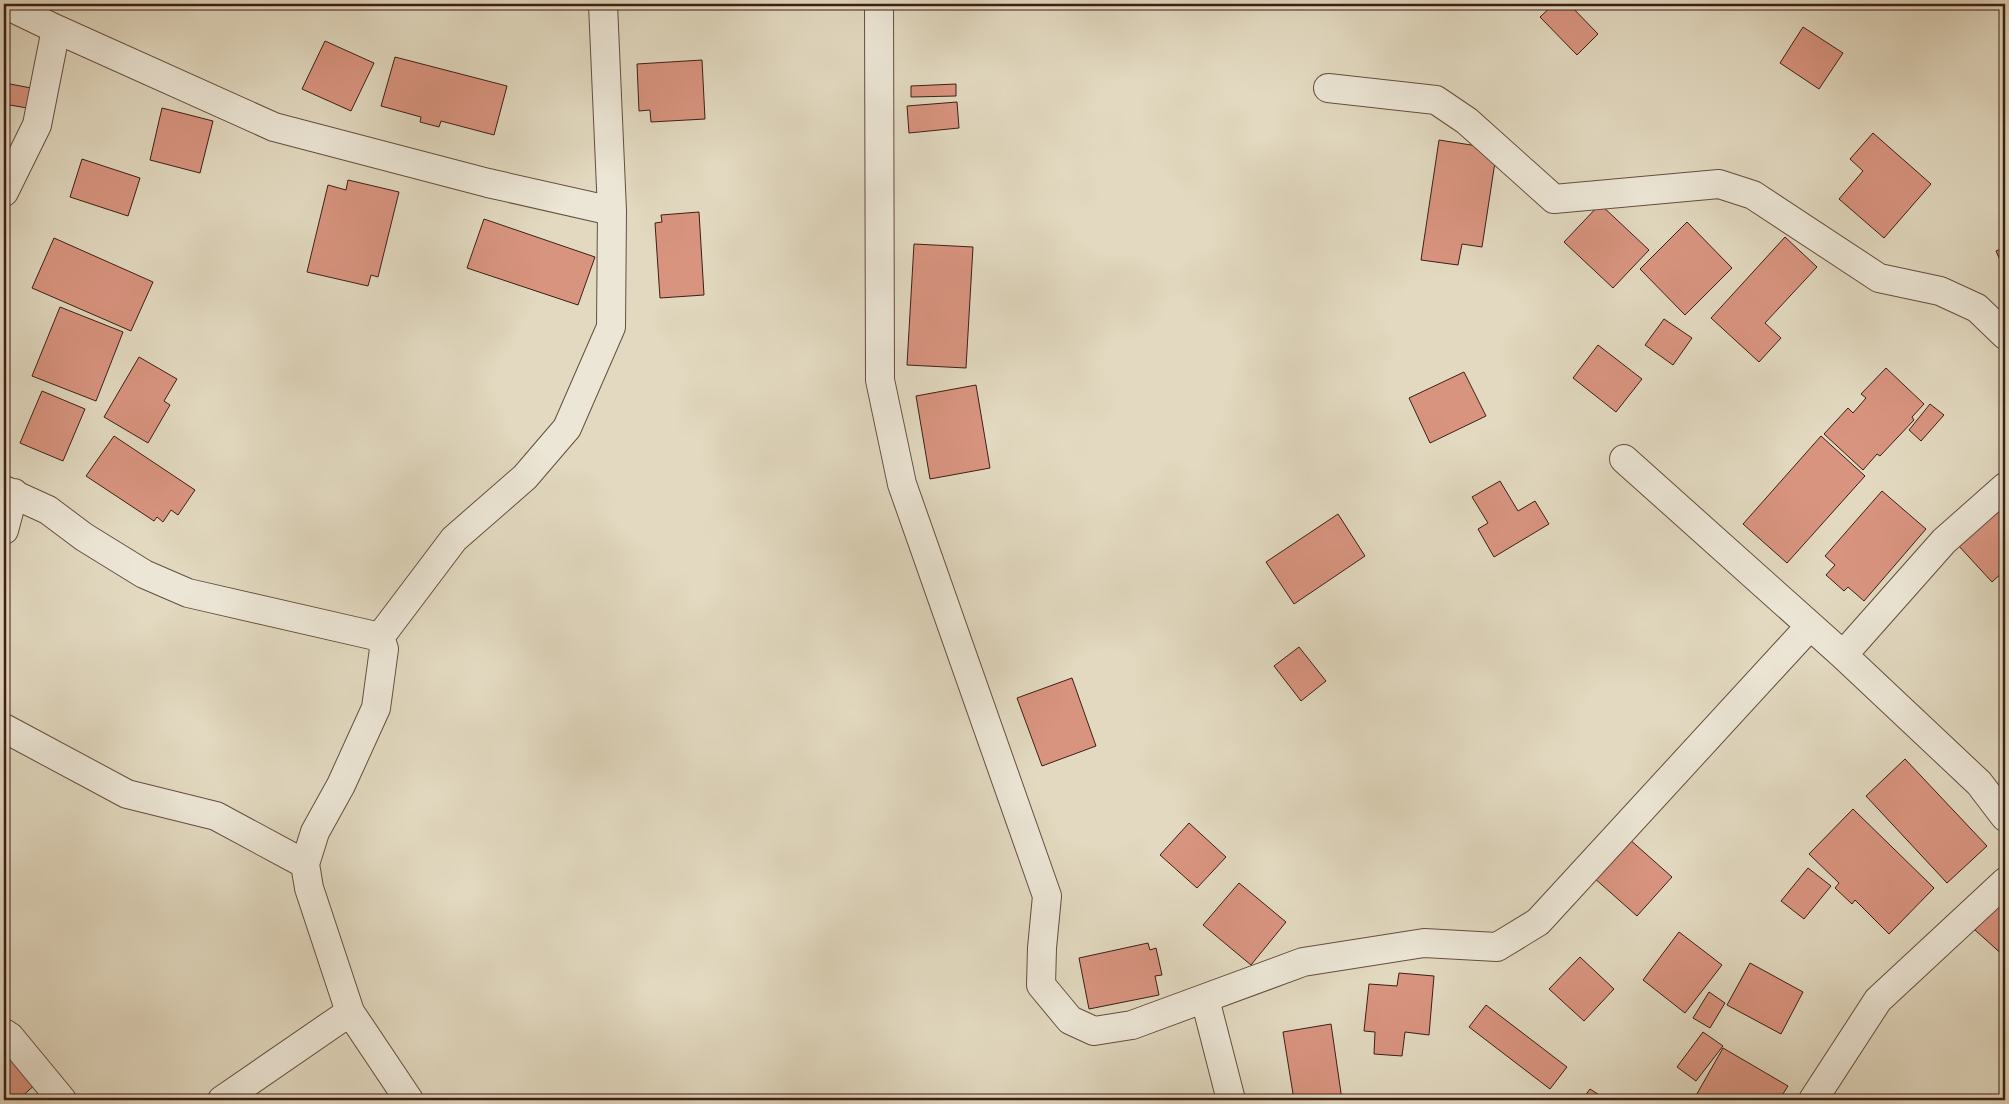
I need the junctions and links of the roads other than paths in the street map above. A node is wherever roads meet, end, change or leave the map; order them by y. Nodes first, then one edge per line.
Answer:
1 (4, 4) edge
2 (604, 4) edge
3 (879, 4) edge
4 (56, 29) junction
5 (1328, 88) dead end
6 (4, 192) edge
7 (612, 211) junction
8 (2005, 335) edge
9 (1624, 459) dead end
10 (2005, 487) edge
11 (9, 492) edge
12 (4, 530) edge
13 (1810, 626) junction
14 (380, 637) junction
15 (1843, 656) junction
16 (4, 728) edge
17 (2005, 817) edge
18 (305, 864) junction
19 (2005, 882) edge
20 (1206, 999) junction
21 (350, 1012) junction
22 (4, 1033) edge
23 (62, 1100) edge
24 (222, 1100) edge
25 (409, 1100) edge
26 (1231, 1100) edge
27 (1813, 1100) edge

1 - 4 street
2 - 7 street
3 - 20 street
4 - 6 street
4 - 7 street
5 - 8 street
7 - 14 street
9 - 13 street
10 - 15 street
11 - 12 street
11 - 14 street
13 - 15 street
13 - 20 street
14 - 18 street
15 - 17 street
16 - 18 street
18 - 21 street
19 - 27 street
20 - 26 street
21 - 24 street
21 - 25 street
22 - 23 street

